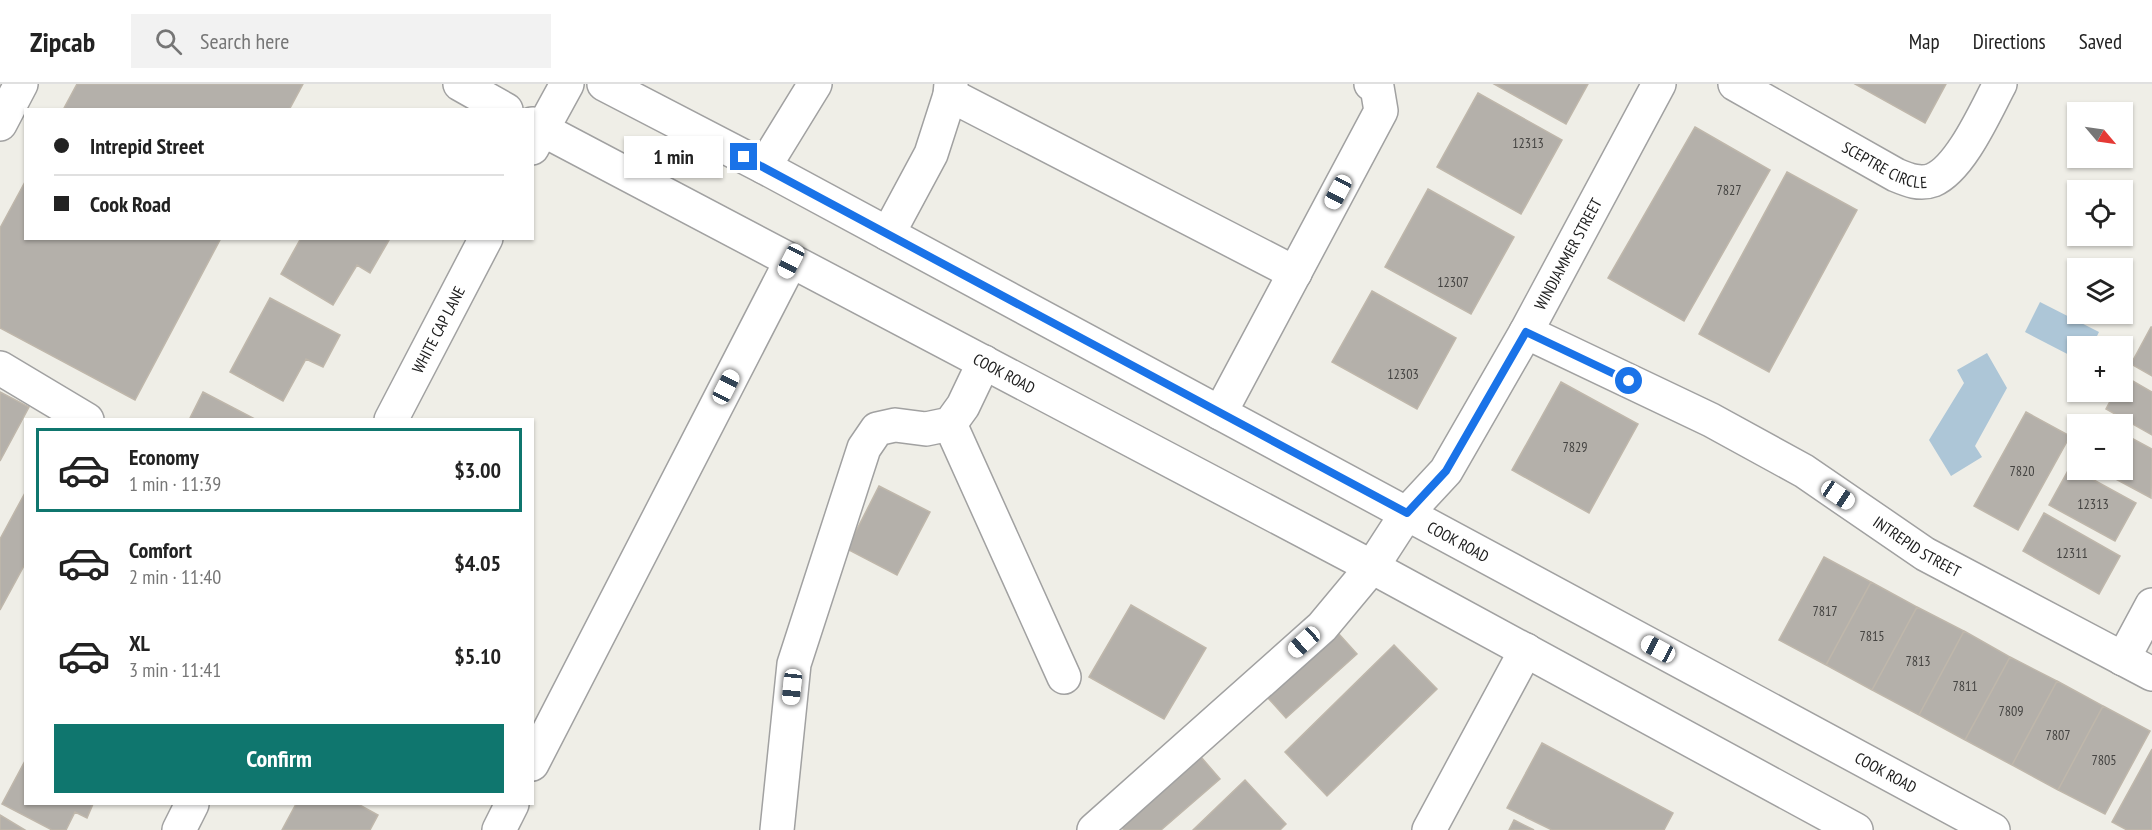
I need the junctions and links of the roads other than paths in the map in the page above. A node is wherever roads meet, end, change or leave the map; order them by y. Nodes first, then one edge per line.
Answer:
1 (21, 84) edge
2 (460, 84) edge
3 (567, 84) edge
4 (604, 84) edge
5 (815, 84) edge
6 (1371, 84) edge
7 (1659, 84) edge
8 (1735, 84) edge
9 (2000, 84) edge
10 (951, 89) edge
11 (502, 108) edge
12 (0, 124) edge
13 (536, 134) edge
14 (764, 167) junction
15 (888, 234) junction
16 (485, 240) edge
17 (791, 261) junction
18 (1295, 273) junction
19 (1526, 332) junction
20 (984, 362) junction
21 (0, 368) edge
22 (1220, 413) junction
23 (84, 418) edge
24 (393, 418) edge
25 (950, 424) junction
26 (1407, 513) junction
27 (1372, 567) junction
28 (2152, 605) edge
29 (1526, 650) junction
30 (2123, 659) junction
31 (2152, 674) edge
32 (1064, 677) dead end
33 (534, 760) edge
34 (192, 805) edge
35 (511, 805) edge
36 (179, 830) edge
37 (498, 830) edge
38 (777, 830) edge
39 (1094, 830) edge
40 (1429, 830) edge
41 (1857, 830) edge
42 (1993, 830) edge

1 - 12 street
2 - 11 street
3 - 13 street
4 - 14 street, COOK ROAD
5 - 14 street
6 - 18 street
7 - 19 street, WINDJAMMER STREET
8 - 9 street, SCEPTRE CIRCLE
10 - 15 street
10 - 18 street
13 - 17 street, COOK ROAD
14 - 15 street, COOK ROAD
15 - 22 street, COOK ROAD
16 - 24 street, WHITE CAP LANE
17 - 20 street, COOK ROAD
17 - 33 street
18 - 22 street
19 - 26 street, WINDJAMMER STREET
19 - 30 street, INTREPID STREET
20 - 25 street
20 - 27 street, COOK ROAD
21 - 23 street
22 - 26 street, COOK ROAD
25 - 32 street
25 - 38 street
26 - 27 street, WINDJAMMER STREET
26 - 42 street, COOK ROAD
27 - 29 street, COOK ROAD
27 - 39 street, WINDJAMMER STREET
28 - 30 street
29 - 40 street
29 - 41 street, COOK ROAD
30 - 31 street, INTREPID STREET
34 - 36 street
35 - 37 street

